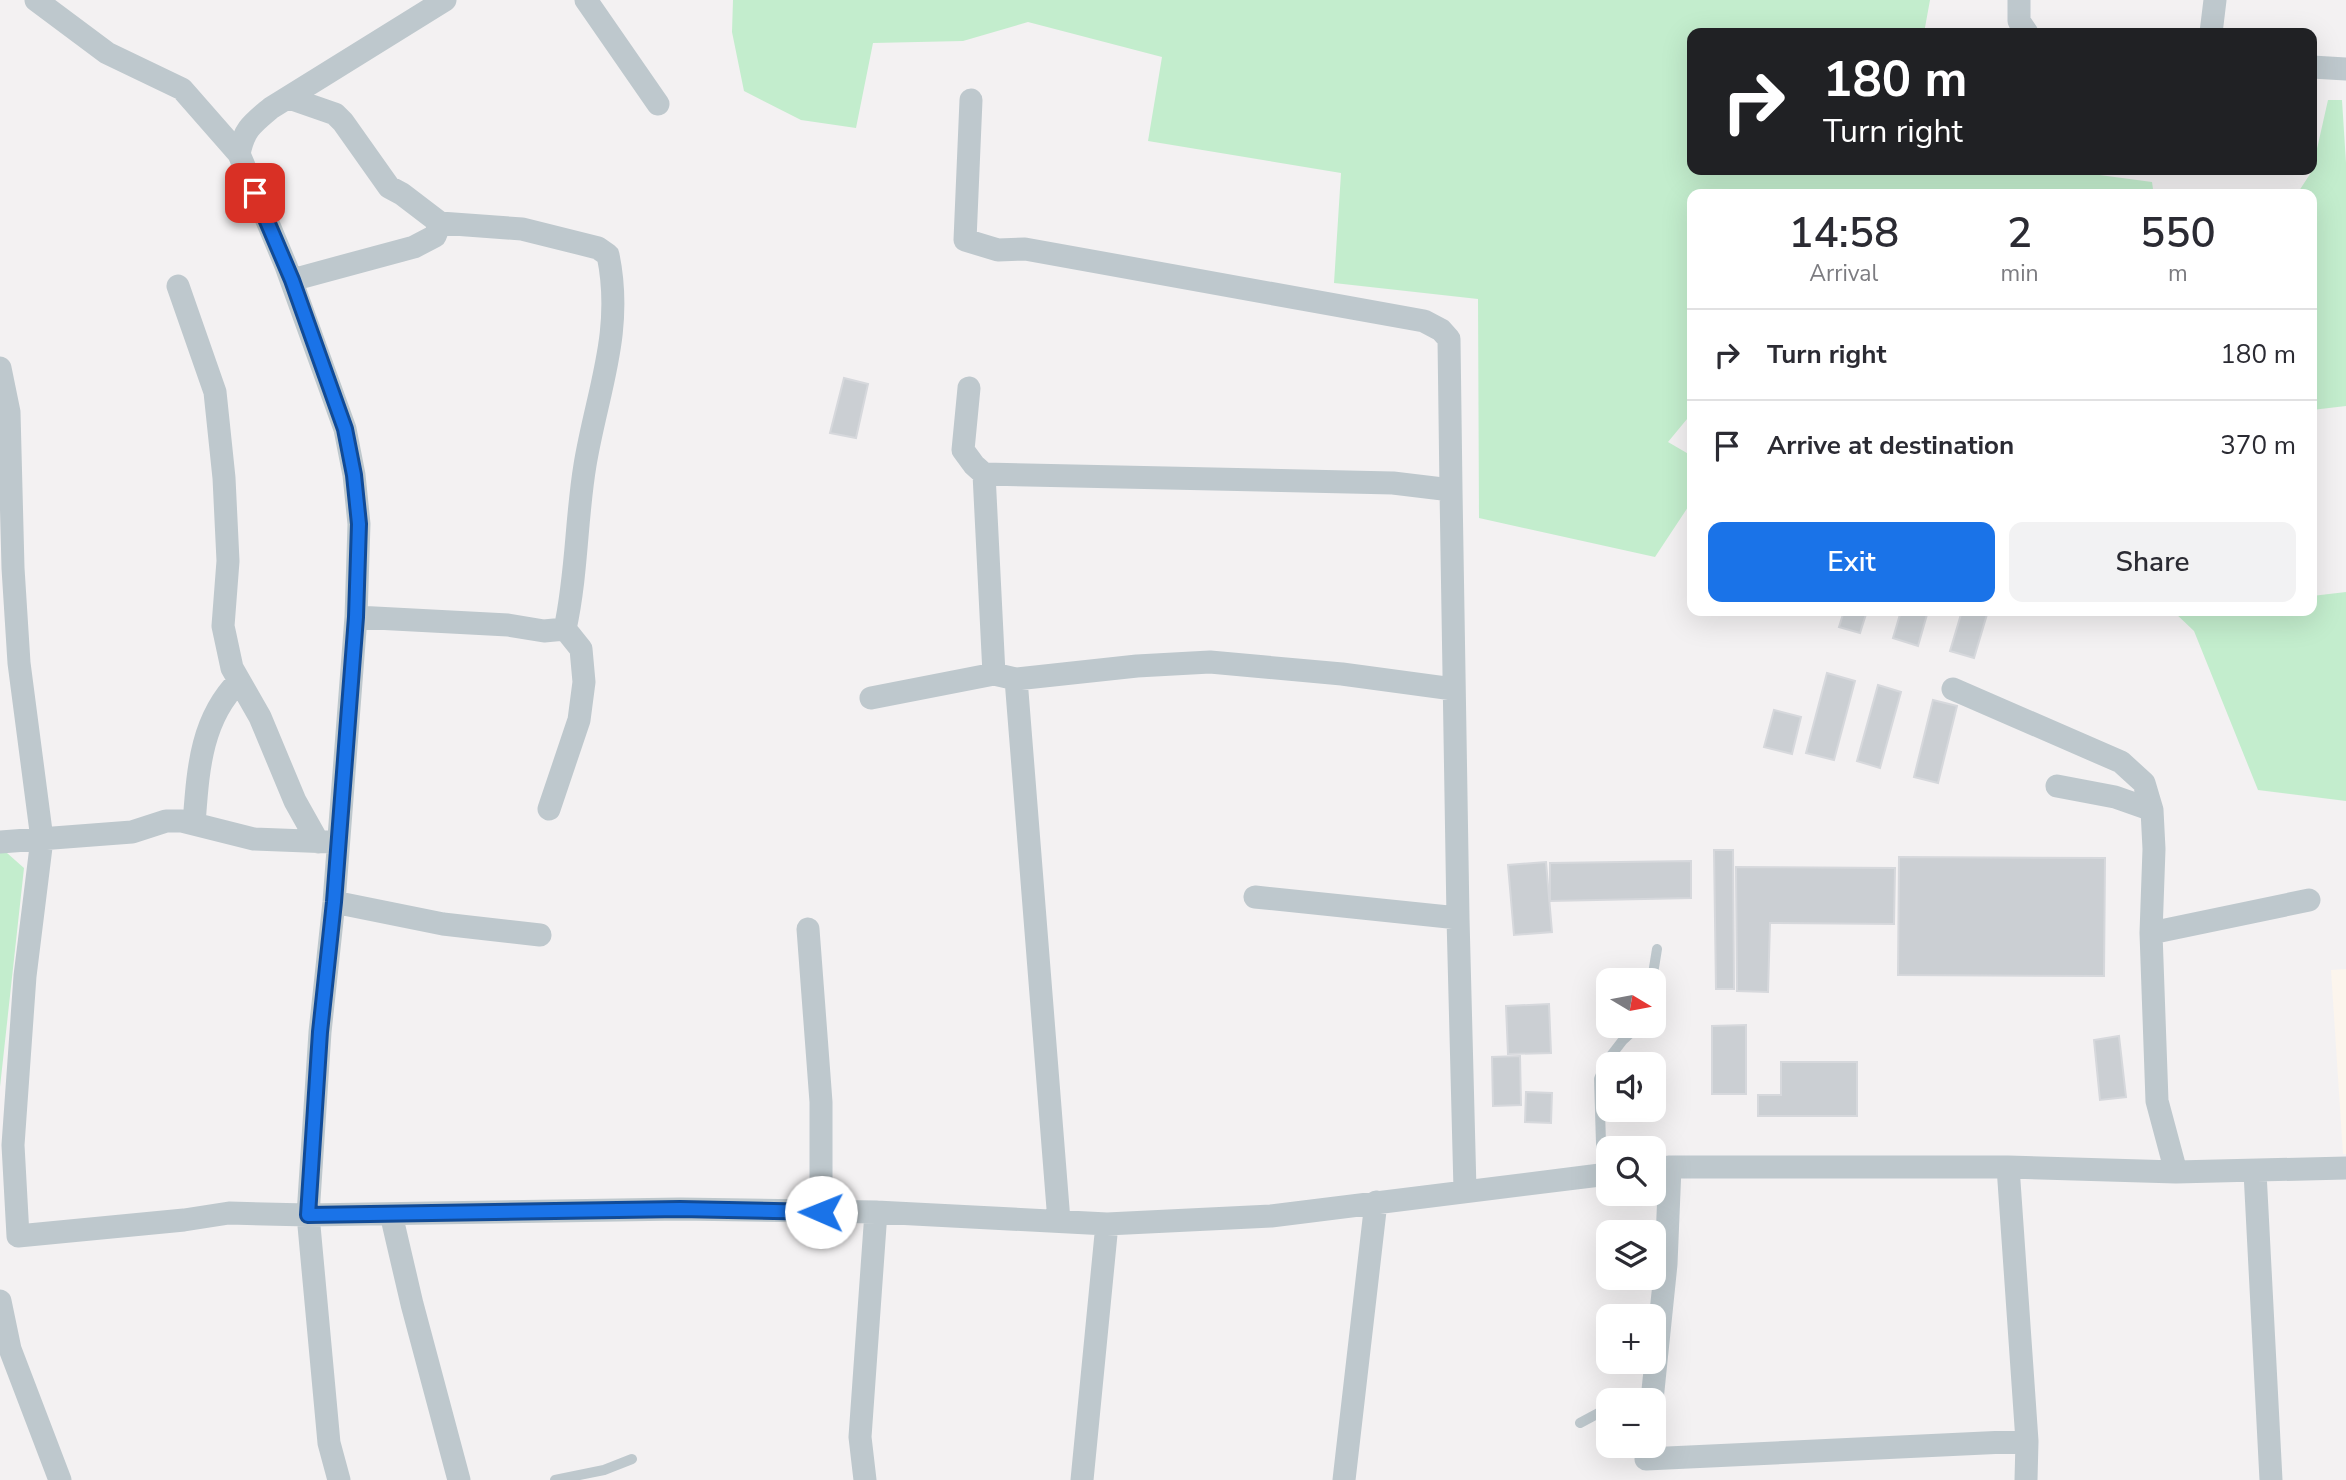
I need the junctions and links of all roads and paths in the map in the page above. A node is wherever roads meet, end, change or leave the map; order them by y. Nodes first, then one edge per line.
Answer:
1 (36, 0) edge
2 (445, 0) edge
3 (586, 0) edge
4 (2019, 0) edge
5 (2214, 0) edge
6 (2024, 28) edge
7 (2211, 28) edge
8 (2317, 67) edge
9 (2346, 69) edge
10 (289, 97) junction
11 (971, 100) dead end
12 (658, 104) dead end
13 (239, 154) junction
14 (440, 223) junction
15 (292, 280) junction
16 (178, 286) dead end
17 (0, 368) edge
18 (969, 388) dead end
19 (984, 474) junction
20 (1451, 490) junction
21 (7, 567) edge
22 (356, 617) junction
23 (565, 629) junction
24 (1005, 677) junction
25 (239, 681) junction
26 (1453, 689) junction
27 (1953, 689) dead end
28 (871, 698) dead end
29 (2057, 786) dead end
30 (549, 809) dead end
31 (2152, 810) junction
32 (194, 824) junction
33 (42, 839) junction
34 (0, 842) edge
35 (328, 842) junction
36 (1255, 897) dead end
37 (2309, 900) dead end
38 (334, 902) junction
39 (1458, 918) junction
40 (808, 929) dead end
41 (2151, 933) junction
42 (540, 935) dead end
43 (1657, 949) dead end
44 (1654, 968) edge
45 (1625, 1038) edge
46 (1603, 1136) edge
47 (2008, 1167) junction
48 (1666, 1168) edge
49 (2346, 1168) edge
50 (2176, 1172) junction
51 (2255, 1172) junction
52 (1596, 1175) edge
53 (1465, 1190) junction
54 (1376, 1202) junction
55 (1664, 1206) edge
56 (821, 1212) junction
57 (876, 1212) junction
58 (391, 1214) junction
59 (308, 1215) junction
60 (1059, 1221) junction
61 (1107, 1224) junction
62 (9, 1237) edge
63 (0, 1301) edge
64 (5, 1353) edge
65 (1648, 1388) edge
66 (1596, 1414) edge
67 (1580, 1423) dead end
68 (2027, 1441) junction
69 (632, 1459) dead end
70 (1647, 1462) edge
71 (60, 1480) edge
72 (339, 1480) edge
73 (460, 1480) edge
74 (555, 1480) edge
75 (865, 1480) edge
76 (1082, 1480) edge
77 (1344, 1480) edge
78 (2026, 1480) edge
79 (2271, 1480) edge

1 - 13 street
2 - 10 street
3 - 12 street
4 - 6 street
5 - 7 street
8 - 9 street
10 - 13 street
10 - 14 street
11 - 20 street
13 - 15 street
14 - 15 street
14 - 23 street
15 - 22 street
16 - 25 street
17 - 21 street
18 - 19 street
19 - 20 street
19 - 24 street
20 - 26 street
21 - 33 street
22 - 23 street
22 - 35 street
23 - 30 street
24 - 26 street
24 - 28 street
24 - 60 street
25 - 32 street
25 - 35 street
26 - 39 street
27 - 31 street
29 - 31 street
31 - 41 street
32 - 33 street
32 - 35 street
33 - 34 street
33 - 62 street
35 - 38 street
36 - 39 street
37 - 41 street
38 - 42 street
38 - 59 street
39 - 53 street
40 - 56 street
41 - 50 street
43 - 44 lane
45 - 46 lane
47 - 48 street
47 - 50 street
47 - 68 street
49 - 51 street
50 - 51 street
51 - 79 street
52 - 53 street
53 - 54 street
54 - 61 street
54 - 77 street
55 - 65 street
56 - 57 street
56 - 58 street
57 - 60 street
57 - 75 street
58 - 59 street
58 - 73 street
59 - 62 street
59 - 72 street
60 - 61 street
61 - 76 street
63 - 64 street
64 - 71 street
66 - 67 lane
68 - 70 street
68 - 78 street
69 - 74 lane

